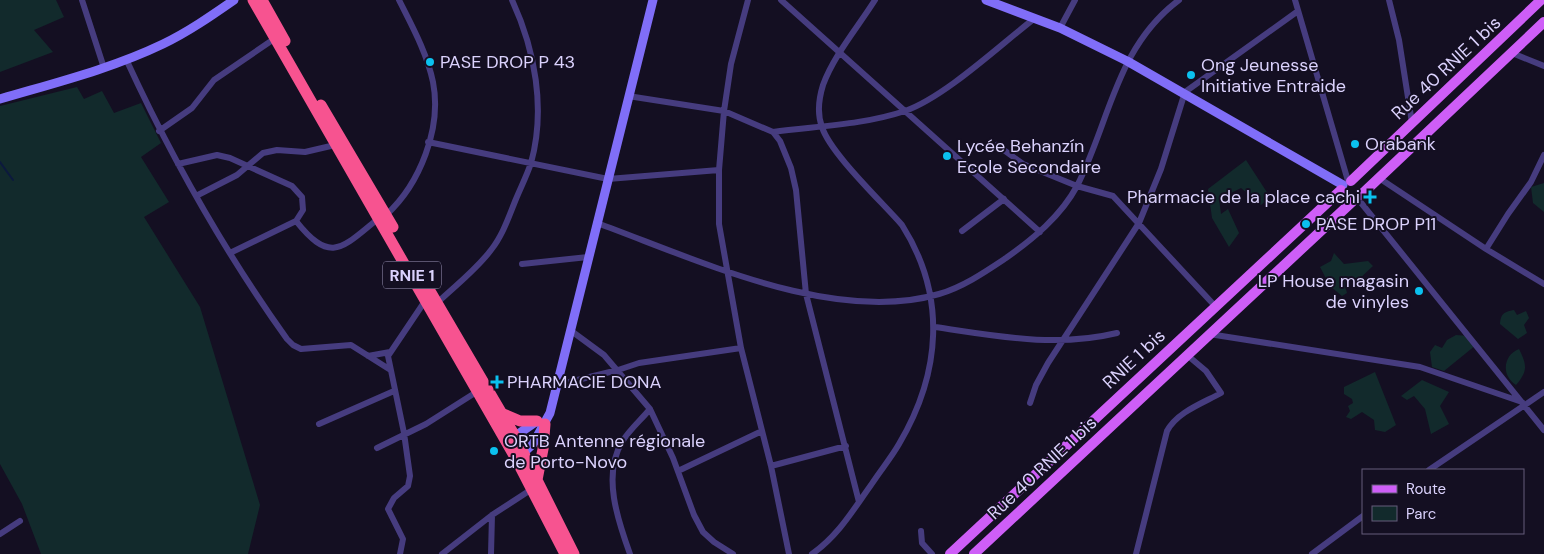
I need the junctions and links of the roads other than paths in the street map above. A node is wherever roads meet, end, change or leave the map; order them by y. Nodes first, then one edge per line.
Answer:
1 (82, 0) edge
2 (234, 0) edge
3 (252, 0) edge
4 (262, 0) edge
5 (399, 0) edge
6 (512, 0) edge
7 (653, 0) edge
8 (748, 0) edge
9 (781, 0) edge
10 (875, 0) edge
11 (986, 0) edge
12 (1075, 0) edge
13 (1179, 0) edge
14 (1295, 0) edge
15 (1389, 0) edge
16 (1540, 0) edge
17 (1298, 12) junction
18 (1035, 18) junction
19 (1544, 22) edge
20 (1060, 28) junction
21 (274, 39) junction
22 (841, 52) junction
23 (1512, 53) junction
24 (126, 59) junction
25 (1127, 61) junction
26 (1544, 66) edge
27 (104, 68) junction
28 (1185, 92) junction
29 (628, 96) junction
30 (0, 99) edge
31 (905, 110) junction
32 (724, 111) junction
33 (1412, 123) junction
34 (821, 126) junction
35 (159, 131) junction
36 (773, 132) junction
37 (428, 142) junction
38 (335, 145) junction
39 (997, 145) dead end
40 (1544, 155) edge
41 (531, 163) junction
42 (178, 164) junction
43 (248, 167) junction
44 (719, 170) junction
45 (1379, 178) junction
46 (608, 179) junction
47 (1346, 184) junction
48 (1077, 186) junction
49 (196, 196) junction
50 (1357, 198) junction
51 (1004, 199) junction
52 (382, 217) junction
53 (296, 221) junction
54 (597, 223) junction
55 (1139, 223) junction
56 (962, 231) dead end
57 (1040, 232) junction
58 (1486, 250) junction
59 (230, 253) junction
60 (588, 257) junction
61 (522, 264) dead end
62 (726, 270) junction
63 (1544, 284) edge
64 (806, 294) junction
65 (930, 296) junction
66 (431, 302) junction
67 (1215, 306) junction
68 (935, 327) junction
69 (570, 330) junction
70 (1117, 333) dead end
71 (1209, 334) junction
72 (1064, 341) junction
73 (741, 348) junction
74 (390, 352) junction
75 (1188, 355) junction
76 (368, 356) junction
77 (389, 369) junction
78 (618, 370) junction
79 (557, 385) junction
80 (394, 391) junction
81 (478, 391) junction
82 (1544, 392) edge
83 (1030, 403) dead end
84 (1524, 404) junction
85 (650, 410) junction
86 (500, 413) junction
87 (541, 423) junction
88 (319, 424) dead end
89 (1544, 430) edge
90 (762, 431) junction
91 (404, 433) junction
92 (511, 439) junction
93 (846, 446) junction
94 (377, 448) dead end
95 (520, 456) junction
96 (771, 466) junction
97 (1430, 469) edge
98 (678, 471) junction
99 (535, 484) junction
100 (859, 502) junction
101 (492, 515) junction
102 (1362, 517) edge
103 (20, 521) dead end
104 (921, 531) dead end
105 (0, 534) edge
106 (400, 554) edge
107 (442, 554) edge
108 (491, 554) edge
109 (565, 554) edge
110 (574, 554) edge
111 (630, 554) edge
112 (734, 554) edge
113 (789, 554) edge
114 (812, 554) edge
115 (932, 554) edge
116 (950, 554) edge
117 (974, 554) edge
118 (1136, 554) edge
119 (1312, 554) edge

1 - 27 street
2 - 24 street
3 - 21 highway, RNIE 1
4 - 52 highway, RNIE 1
5 - 37 street
6 - 41 street
7 - 29 street
8 - 32 street
9 - 22 street
10 - 22 street
11 - 18 street
12 - 20 street
13 - 25 street
14 - 17 street
15 - 33 street
16 - 33 main road, Rue 40 RNIE 1 bis
17 - 28 street
17 - 47 street
18 - 20 street
18 - 31 street
19 - 23 main road, Rue 40 RNIE 1 bis
20 - 25 street
21 - 35 street
21 - 38 highway, RNIE 1
22 - 31 street
22 - 34 street
23 - 26 street
23 - 45 main road, Rue 40 RNIE 1 bis
24 - 27 street
24 - 35 street
25 - 28 street
25 - 48 street
27 - 30 street
28 - 47 street
28 - 55 street
29 - 32 street
29 - 46 street
31 - 34 street
31 - 51 street
32 - 36 street
32 - 44 street
33 - 47 main road, Rue 40 RNIE 1 bis
34 - 36 street
34 - 65 street
35 - 42 street
36 - 64 street
37 - 41 street
37 - 52 street
38 - 43 street
38 - 52 highway, RNIE 1
39 - 48 street
40 - 58 street
41 - 46 street
41 - 66 street
42 - 43 street
42 - 49 street
43 - 49 street
43 - 53 street
44 - 46 street
44 - 62 street
45 - 50 main road, Rue 40 RNIE 1 bis
45 - 58 street
46 - 54 street
47 - 50 main road
47 - 50 main road
47 - 67 main road, RNIE 1 bis
48 - 55 street
48 - 57 street
49 - 59 street
50 - 71 main road, Rue 40 RNIE 1 bis
50 - 84 street
51 - 56 street
51 - 57 street
52 - 53 street
52 - 66 highway, RNIE 1
53 - 59 street
54 - 60 street
54 - 62 street
55 - 67 street
55 - 72 street
57 - 65 street
58 - 63 street
59 - 76 street
60 - 61 street
60 - 69 street
62 - 64 street
62 - 73 street
64 - 65 street
64 - 93 street
65 - 68 street
66 - 74 street
66 - 81 highway, RNIE 1
66 - 86 highway, RNIE 1
67 - 116 main road, RNIE 1 bis
68 - 72 street
68 - 100 street
69 - 78 street
69 - 79 street
70 - 72 street
71 - 75 main road, Rue 40 RNIE 1 bis
71 - 84 street
72 - 83 street
73 - 78 street
73 - 90 street
74 - 76 street
74 - 77 street
75 - 117 main road, Rue 40 RNIE 1 bis
75 - 118 street
76 - 77 street
77 - 80 street
78 - 79 street
78 - 85 street
79 - 87 street
80 - 88 street
80 - 91 street
81 - 91 street
81 - 92 highway, RNIE 1
82 - 84 street
84 - 89 street
84 - 97 street
85 - 98 street
85 - 111 street
86 - 87 highway
86 - 92 highway, RNIE 1
87 - 92 street
87 - 95 street
87 - 99 highway
90 - 96 street
90 - 98 street
91 - 94 street
91 - 106 street
92 - 95 highway, RNIE 1
93 - 96 street
93 - 100 street
95 - 99 highway, RNIE 1
96 - 113 street
98 - 112 street
99 - 101 street
99 - 109 highway, RNIE 1
99 - 110 highway, RNIE 1
100 - 114 street
101 - 107 street
101 - 108 street
102 - 119 street
103 - 105 street
104 - 115 street

